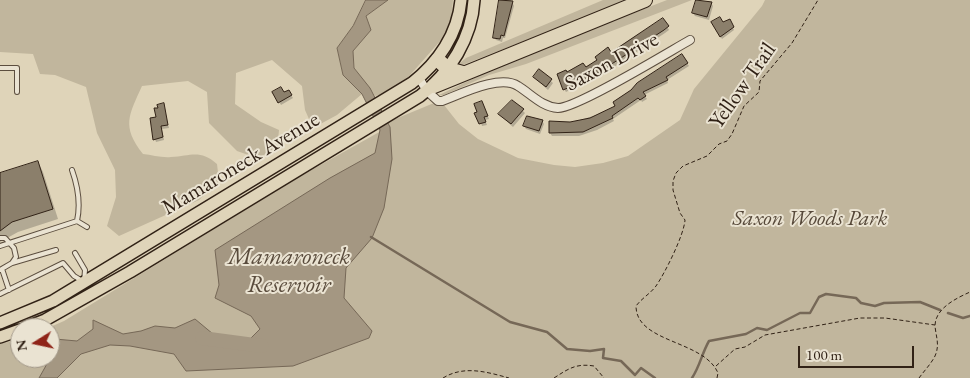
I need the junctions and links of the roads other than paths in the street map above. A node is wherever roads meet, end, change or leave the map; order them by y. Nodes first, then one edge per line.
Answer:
1 (461, 0) edge
2 (474, 0) edge
3 (646, 0) edge
4 (690, 40) dead end
5 (443, 64) junction
6 (0, 68) edge
7 (463, 74) junction
8 (419, 78) junction
9 (430, 88) junction
10 (17, 92) dead end
11 (72, 170) dead end
12 (77, 221) junction
13 (86, 227) dead end
14 (0, 238) edge
15 (11, 242) junction
16 (0, 246) edge
17 (56, 250) dead end
18 (75, 253) dead end
19 (12, 263) junction
20 (1, 270) edge
21 (84, 282) junction
22 (9, 290) junction
23 (0, 294) edge
24 (92, 294) junction
25 (45, 318) edge
26 (0, 323) edge

1 - 5 main road, Mamaroneck Avenue
2 - 5 main road, Mamaroneck Avenue
3 - 7 highway
4 - 9 street, Saxon Drive
5 - 7 highway
5 - 8 main road, Mamaroneck Avenue
5 - 9 main road, Mamaroneck Avenue
6 - 10 lane
7 - 9 highway
8 - 9 street
8 - 21 main road, Mamaroneck Avenue
9 - 24 main road, Mamaroneck Avenue
11 - 12 lane
12 - 13 lane
12 - 15 lane
14 - 15 lane
15 - 16 lane
15 - 19 lane
17 - 19 lane
18 - 21 lane
19 - 20 lane
20 - 22 lane
21 - 22 lane
21 - 24 street
21 - 26 main road, Mamaroneck Avenue
22 - 23 lane
24 - 25 main road, Mamaroneck Avenue

